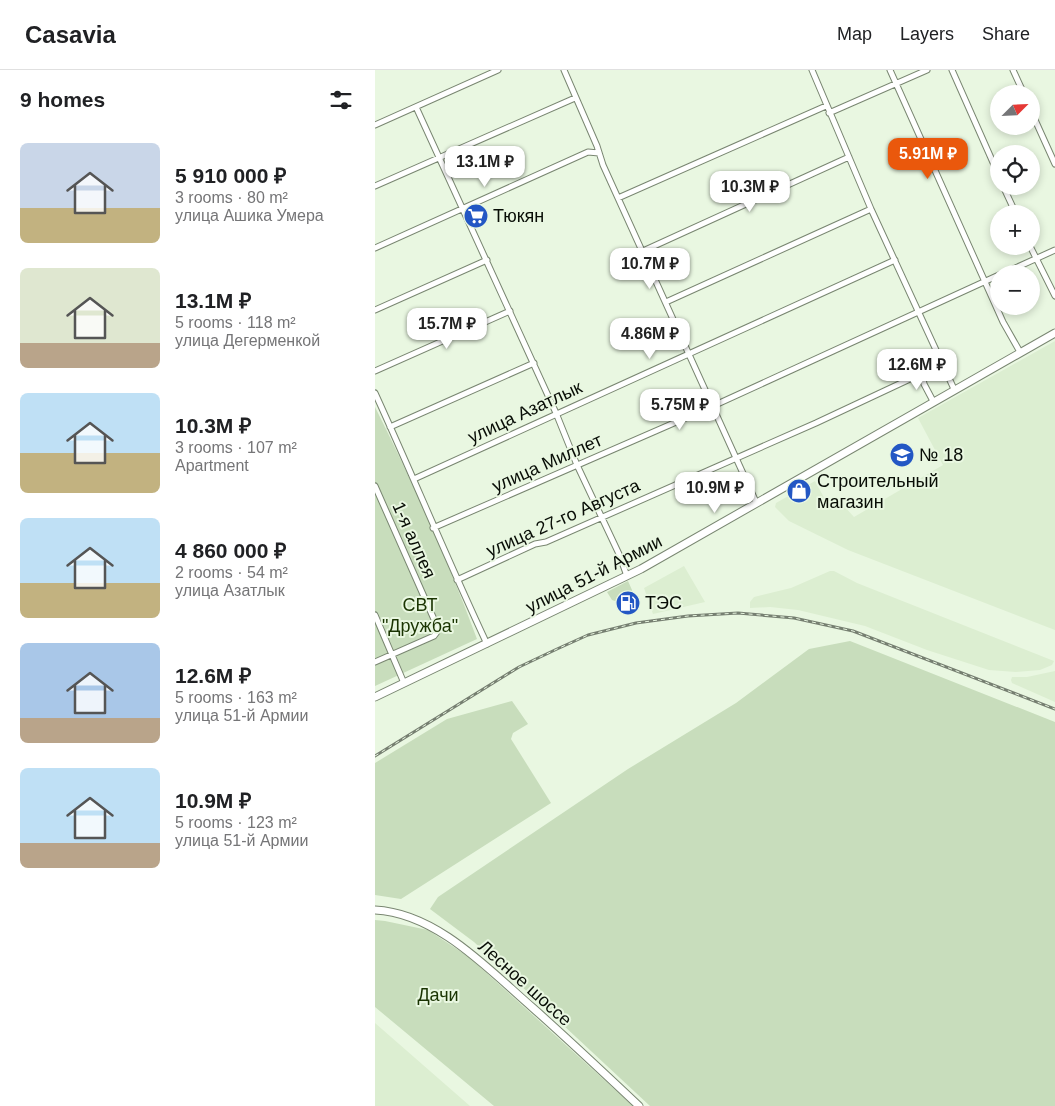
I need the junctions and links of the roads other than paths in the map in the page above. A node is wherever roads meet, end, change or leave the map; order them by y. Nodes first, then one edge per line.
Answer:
1 (498, 70) edge
2 (564, 70) edge
3 (812, 70) edge
4 (890, 70) edge
5 (927, 70) edge
6 (951, 70) edge
7 (1013, 70) edge
8 (896, 84) junction
9 (1019, 85) edge
10 (575, 98) junction
11 (826, 106) junction
12 (416, 107) junction
13 (829, 113) junction
14 (375, 125) edge
15 (1040, 131) edge
16 (599, 153) junction
17 (849, 156) junction
18 (990, 156) edge
19 (439, 158) junction
20 (1055, 164) edge
21 (375, 186) edge
22 (618, 198) junction
23 (463, 209) junction
24 (871, 209) junction
25 (375, 248) edge
26 (1055, 250) edge
27 (643, 251) junction
28 (1034, 255) edge
29 (1036, 258) junction
30 (487, 260) junction
31 (895, 260) junction
32 (1021, 265) edge
33 (990, 280) edge
34 (985, 282) junction
35 (1055, 296) edge
36 (666, 302) junction
37 (375, 310) edge
38 (510, 311) junction
39 (917, 311) junction
40 (1055, 333) edge
41 (1020, 352) junction
42 (689, 354) junction
43 (534, 363) junction
44 (943, 363) junction
45 (375, 371) edge
46 (922, 373) junction
47 (954, 389) junction
48 (375, 393) edge
49 (933, 401) junction
50 (713, 406) junction
51 (556, 413) junction
52 (391, 427) junction
53 (736, 458) junction
54 (577, 465) junction
55 (414, 478) junction
56 (375, 486) edge
57 (756, 502) junction
58 (601, 516) junction
59 (433, 528) junction
60 (627, 576) junction
61 (457, 580) junction
62 (375, 616) edge
63 (487, 644) junction
64 (392, 654) junction
65 (375, 662) edge
66 (404, 682) junction
67 (375, 697) edge
68 (375, 910) edge
69 (639, 1106) edge

1 - 12 street
2 - 10 street
3 - 11 street
4 - 8 street
5 - 8 street
6 - 18 street
7 - 9 street
8 - 13 street
8 - 34 street
10 - 16 street
10 - 19 street
11 - 13 street
11 - 22 street
12 - 14 street
12 - 19 street
13 - 17 street
15 - 20 street
16 - 22 street
16 - 23 street
17 - 24 street
17 - 27 street
19 - 21 street
19 - 23 street
22 - 27 street
23 - 25 street
23 - 30 street
24 - 31 street
24 - 36 street
26 - 29 street
27 - 36 street
28 - 29 street
29 - 32 street
29 - 35 street
30 - 37 street
30 - 38 street
31 - 39 street
31 - 42 street, улица Азатлык
33 - 34 street, улица Миллет
34 - 39 street, улица Миллет
34 - 41 street
36 - 42 street
38 - 43 street
38 - 45 street
39 - 44 street
39 - 50 street, улица Миллет
40 - 41 main road, улица 51-й Армии
41 - 47 main road, улица 51-й Армии
42 - 50 street
42 - 51 street, улица Азатлык
43 - 51 street
43 - 52 street
44 - 46 street, улица 27-го Августа
44 - 47 street
46 - 49 street
46 - 53 street, улица 27-го Августа
47 - 49 main road, улица 51-й Армии
48 - 52 street
49 - 57 main road, улица 51-й Армии
50 - 53 street
50 - 54 street, улица Миллет
51 - 54 street
51 - 55 street, улица Азатлык
52 - 55 street
53 - 57 street
53 - 58 street, улица 27-го Августа
54 - 58 street
54 - 59 street, улица Миллет
55 - 59 street
56 - 64 street, 1-я аллея
57 - 60 main road, улица 51-й Армии
58 - 60 street
58 - 61 street, улица 27-го Августа
59 - 61 street
60 - 63 main road, улица 51-й Армии
61 - 63 street
62 - 64 street
63 - 66 main road, улица 51-й Армии
64 - 65 street
64 - 66 street
66 - 67 main road, улица 51-й Армии
68 - 69 main road, Лесное шоссе

